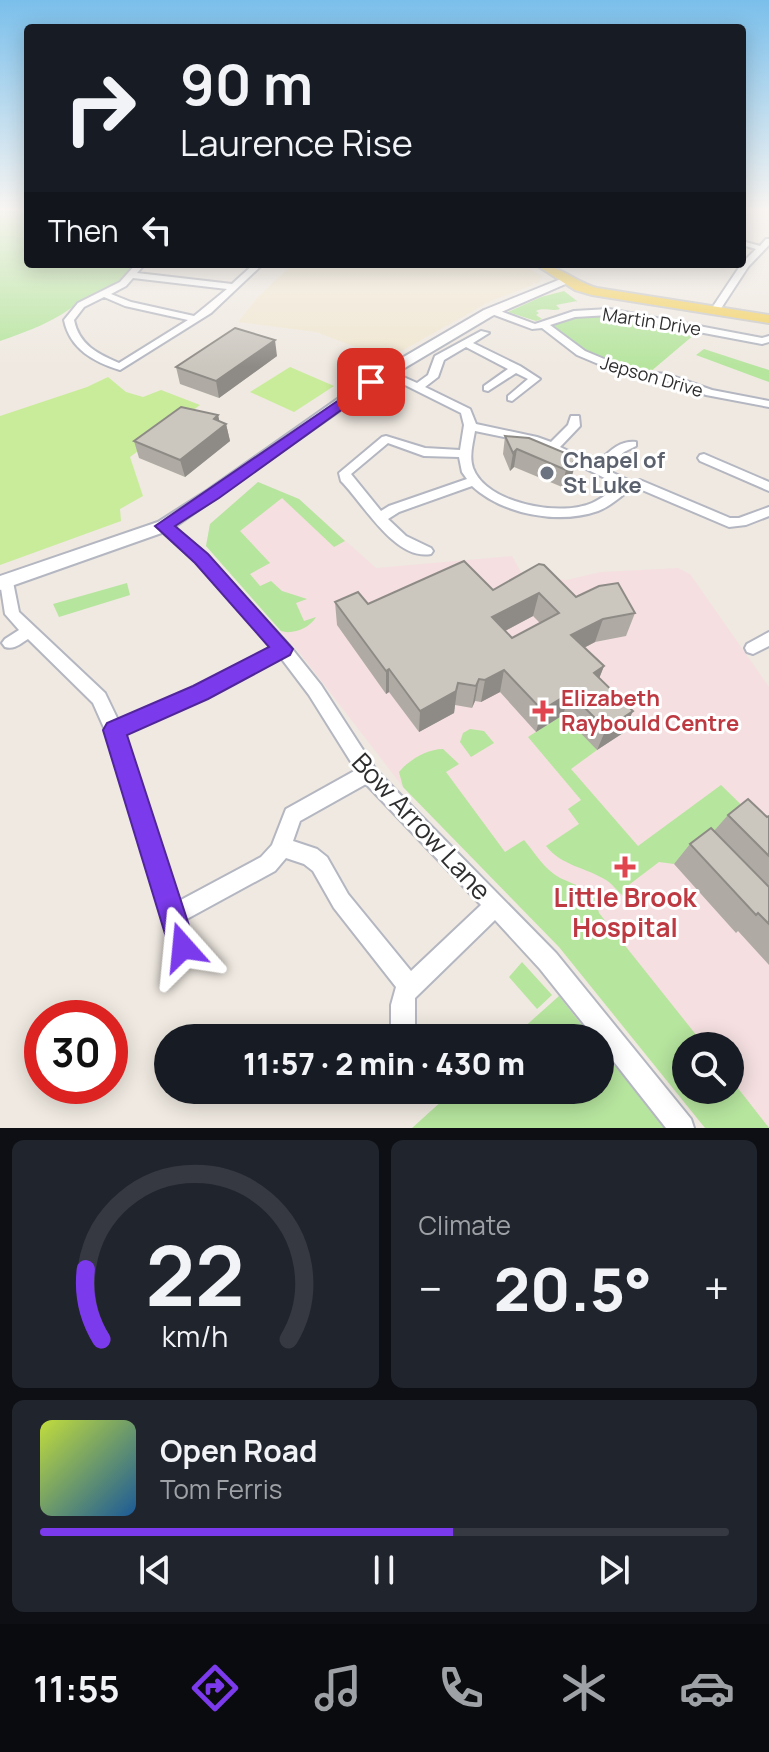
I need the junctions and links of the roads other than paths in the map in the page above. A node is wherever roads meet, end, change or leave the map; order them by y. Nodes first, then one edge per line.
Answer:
1 (138, 268) edge
2 (255, 268) edge
3 (547, 268) edge
4 (743, 268) edge
5 (132, 275) junction
6 (566, 280) junction
7 (234, 287) junction
8 (106, 295) junction
9 (492, 311) junction
10 (715, 311) junction
11 (767, 318) edge
12 (196, 319) junction
13 (544, 325) junction
14 (484, 333) dead end
15 (769, 339) edge
16 (465, 343) junction
17 (516, 368) junction
18 (386, 373) junction
19 (417, 388) junction
20 (488, 388) dead end
21 (512, 398) dead end
22 (766, 400) edge
23 (575, 418) dead end
24 (469, 426) junction
25 (632, 444) dead end
26 (552, 448) junction
27 (463, 454) junction
28 (704, 458) dead end
29 (597, 470) junction
30 (474, 481) junction
31 (628, 485) junction
32 (769, 487) edge
33 (769, 511) edge
34 (381, 518) junction
35 (164, 526) junction
36 (426, 551) dead end
37 (4, 582) edge
38 (29, 631) junction
39 (769, 638) edge
40 (10, 643) dead end
41 (753, 648) dead end
42 (283, 649) junction
43 (114, 730) junction
44 (368, 773) junction
45 (281, 847) junction
46 (495, 906) junction
47 (173, 915) junction
48 (183, 949) dead end
49 (410, 987) junction
50 (403, 1024) edge
51 (682, 1128) edge

1 - 5 street
2 - 7 street
3 - 6 main road
4 - 10 street
5 - 7 street
5 - 8 street
6 - 9 main road
6 - 10 main road
7 - 12 street
8 - 12 street
8 - 12 street
9 - 13 street, Martin Drive
9 - 18 main road
10 - 11 main road
13 - 15 street, Martin Drive
13 - 22 street, Jepson Drive
14 - 16 street
16 - 17 street
16 - 19 street
17 - 20 street
17 - 21 street
18 - 19 street
18 - 35 main road
19 - 24 street
23 - 26 street
24 - 26 street
24 - 27 street
25 - 29 street
26 - 29 street
27 - 30 street
27 - 34 street
28 - 32 street
29 - 31 street
30 - 31 street
30 - 34 street
31 - 33 street
34 - 36 street
35 - 37 main road
35 - 42 street, Bow Arrow Lane
37 - 38 street
38 - 40 street
38 - 43 street
39 - 41 street
42 - 43 street
42 - 44 street, Bow Arrow Lane
43 - 47 street
44 - 45 street
44 - 46 street, Bow Arrow Lane
45 - 47 street
45 - 49 street
46 - 49 street
46 - 51 street, Bow Arrow Lane
47 - 48 street
49 - 50 street

